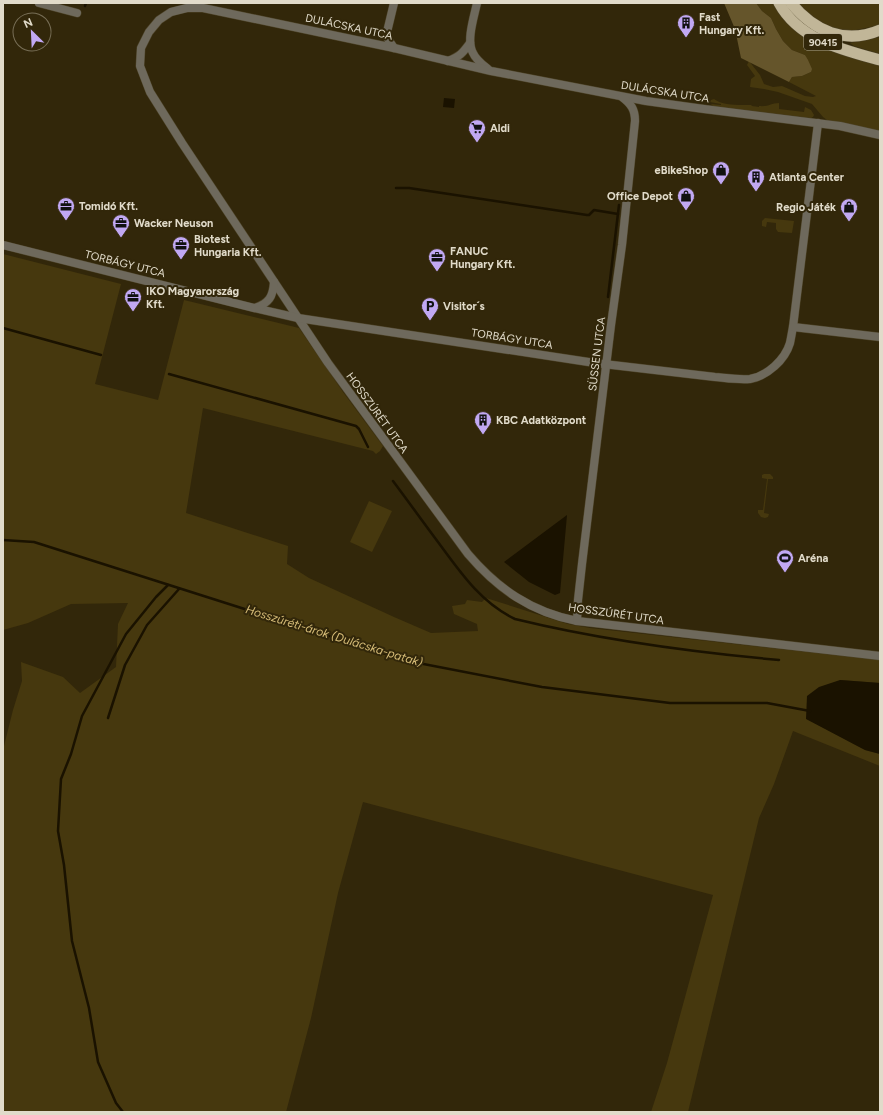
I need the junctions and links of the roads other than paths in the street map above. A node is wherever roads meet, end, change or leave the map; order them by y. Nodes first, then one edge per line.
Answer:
1 (39, 3) edge
2 (394, 3) edge
3 (477, 3) edge
4 (779, 3) edge
5 (791, 3) edge
6 (77, 13) dead end
7 (880, 30) edge
8 (387, 32) junction
9 (369, 43) junction
10 (470, 43) junction
11 (394, 48) junction
12 (880, 60) edge
13 (448, 61) junction
14 (491, 71) junction
15 (621, 96) junction
16 (818, 123) junction
17 (880, 134) edge
18 (3, 245) edge
19 (274, 282) junction
20 (254, 308) junction
21 (298, 318) junction
22 (793, 327) junction
23 (880, 337) edge
24 (606, 364) junction
25 (577, 621) junction
26 (880, 656) edge

1 - 6 street
2 - 8 street
3 - 10 street
4 - 12 highway, 90415
5 - 7 highway
8 - 9 street
8 - 11 street
9 - 11 street, DULÁCSKA UTCA
9 - 19 street, DULÁCSKA UTCA
10 - 13 street
10 - 14 street
11 - 13 street, DULÁCSKA UTCA
13 - 14 street, DULÁCSKA UTCA
14 - 15 street, DULÁCSKA UTCA
15 - 16 street, DULÁCSKA UTCA
15 - 24 street, SÜSSEN UTCA
16 - 17 street, DULÁCSKA UTCA
16 - 22 street, TORBÁGY UTCA
18 - 20 street, TORBÁGY UTCA
19 - 20 street
19 - 21 street, DULÁCSKA UTCA
20 - 21 street, TORBÁGY UTCA
21 - 24 street, TORBÁGY UTCA
21 - 25 street, HOSSZÚRÉT UTCA
22 - 23 street
22 - 24 street, TORBÁGY UTCA
24 - 25 street, SÜSSEN UTCA
25 - 26 street, HOSSZÚRÉT UTCA

